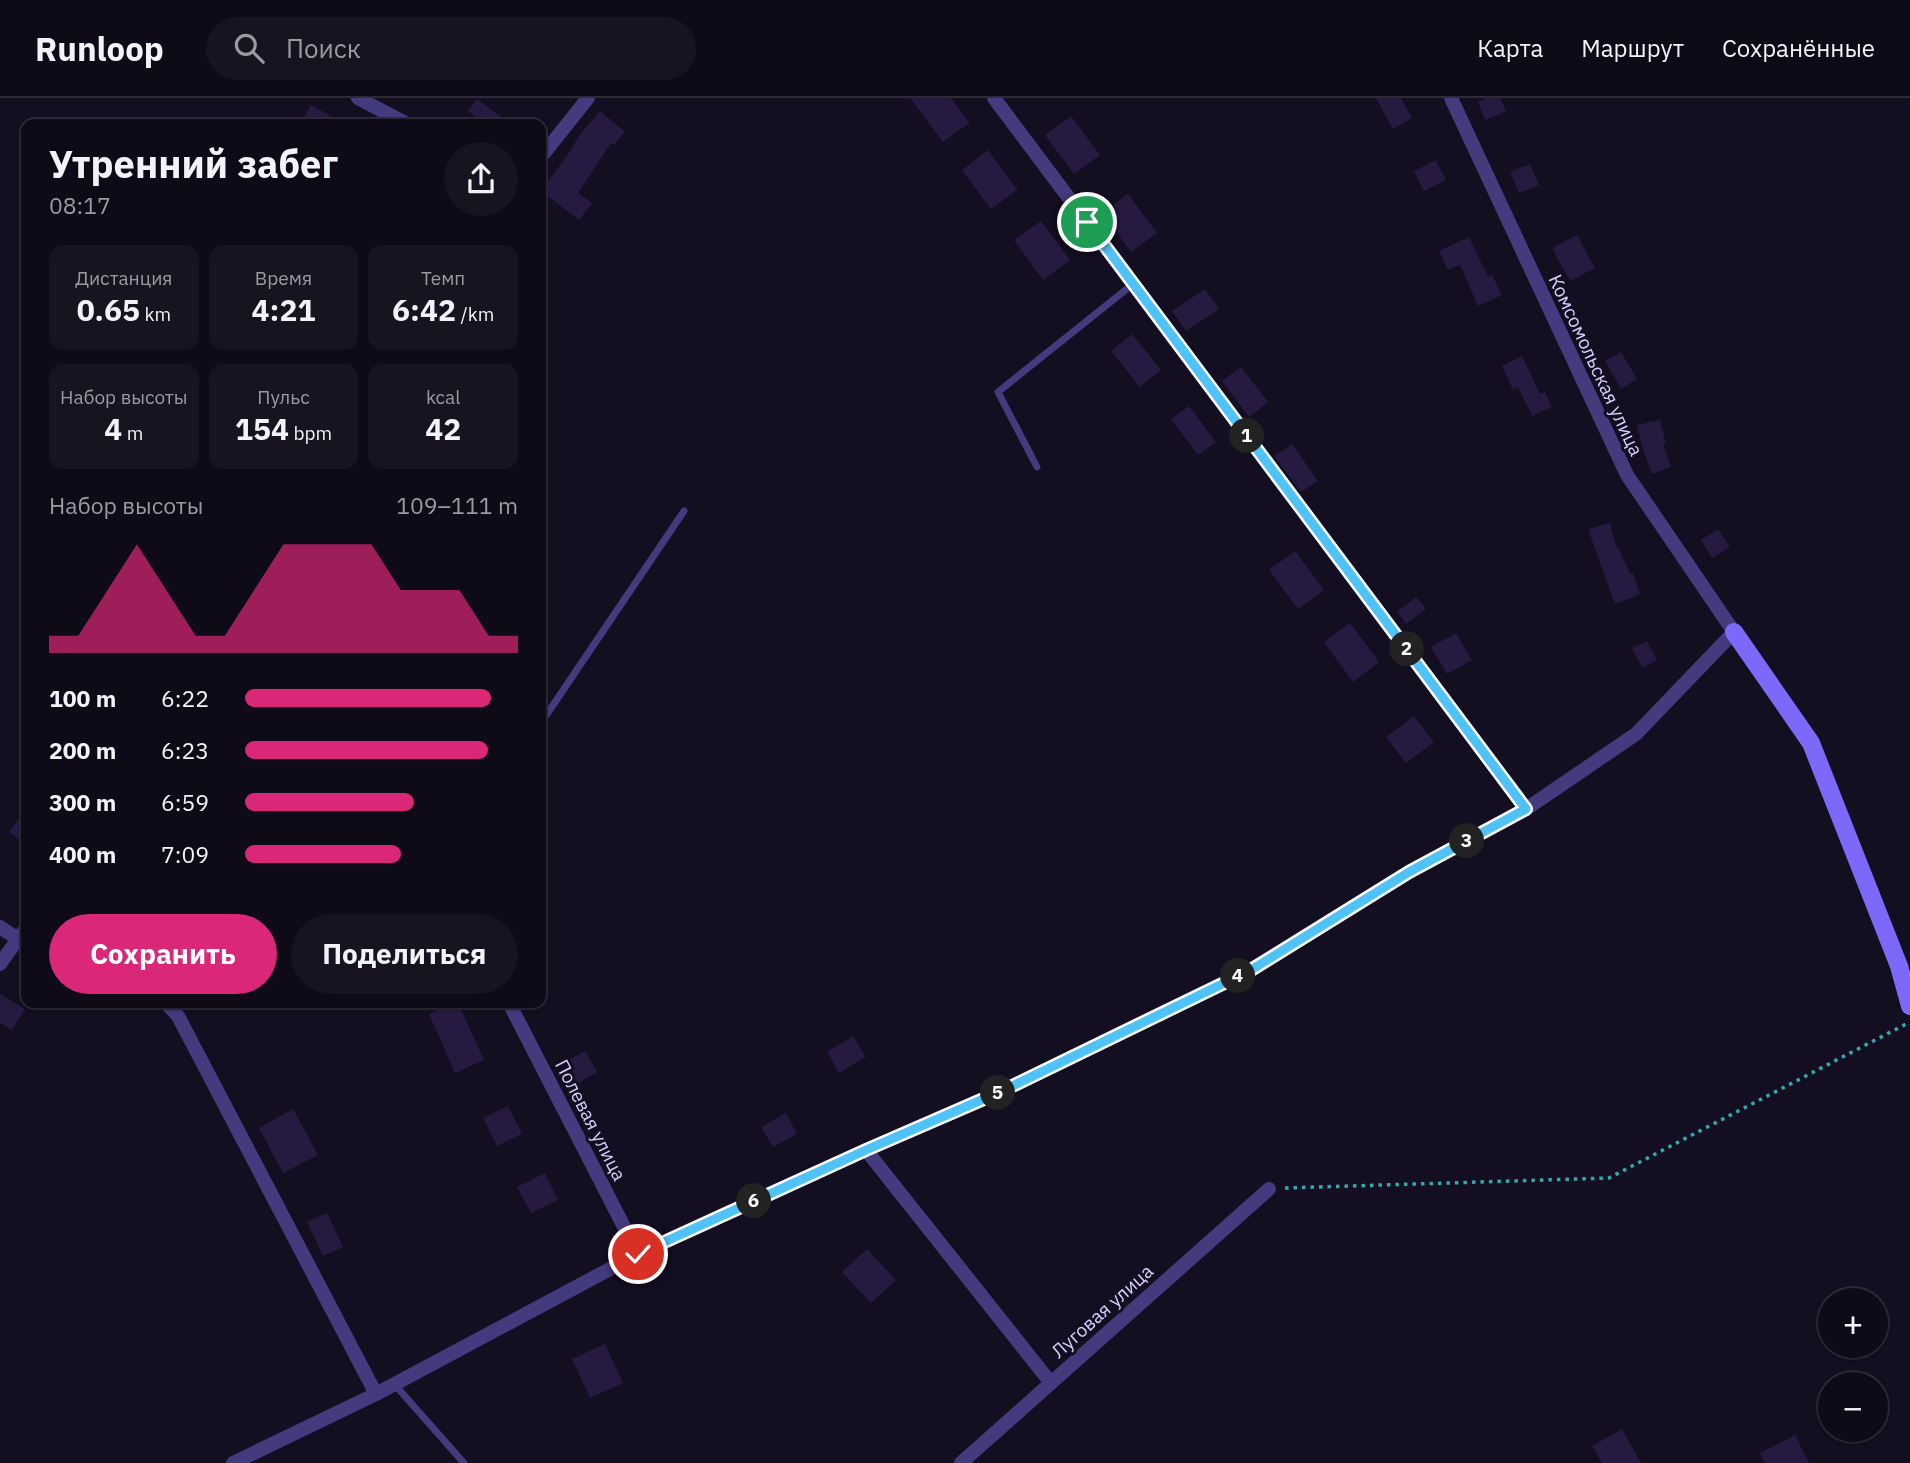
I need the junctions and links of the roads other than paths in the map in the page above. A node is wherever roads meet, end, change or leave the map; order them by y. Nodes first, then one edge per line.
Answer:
1 (358, 98) edge
2 (588, 98) edge
3 (994, 98) edge
4 (1451, 98) edge
5 (398, 119) edge
6 (546, 151) edge
7 (1133, 284) junction
8 (1037, 467) dead end
9 (684, 511) dead end
10 (1734, 632) junction
11 (546, 716) edge
12 (1526, 809) junction
13 (0, 928) edge
14 (21, 934) edge
15 (21, 935) edge
16 (0, 964) edge
17 (1910, 1006) edge
18 (171, 1008) edge
19 (512, 1008) edge
20 (866, 1150) junction
21 (1269, 1189) road end
22 (638, 1254) junction
23 (1051, 1383) junction
24 (395, 1384) junction
25 (376, 1394) junction
26 (233, 1463) edge
27 (464, 1463) edge
28 (961, 1463) edge

1 - 5 street
2 - 6 street
3 - 7 street
4 - 10 street, Комсомольская улица
7 - 8 lane
7 - 12 street
9 - 11 lane
10 - 12 street
10 - 17 street
12 - 20 street
13 - 14 street
15 - 16 street
18 - 25 street
19 - 22 street, Полевая улица
20 - 22 street
20 - 23 street
21 - 23 street, Луговая улица
22 - 24 street
23 - 28 street, Луговая улица
24 - 25 street
24 - 27 lane
25 - 26 street

